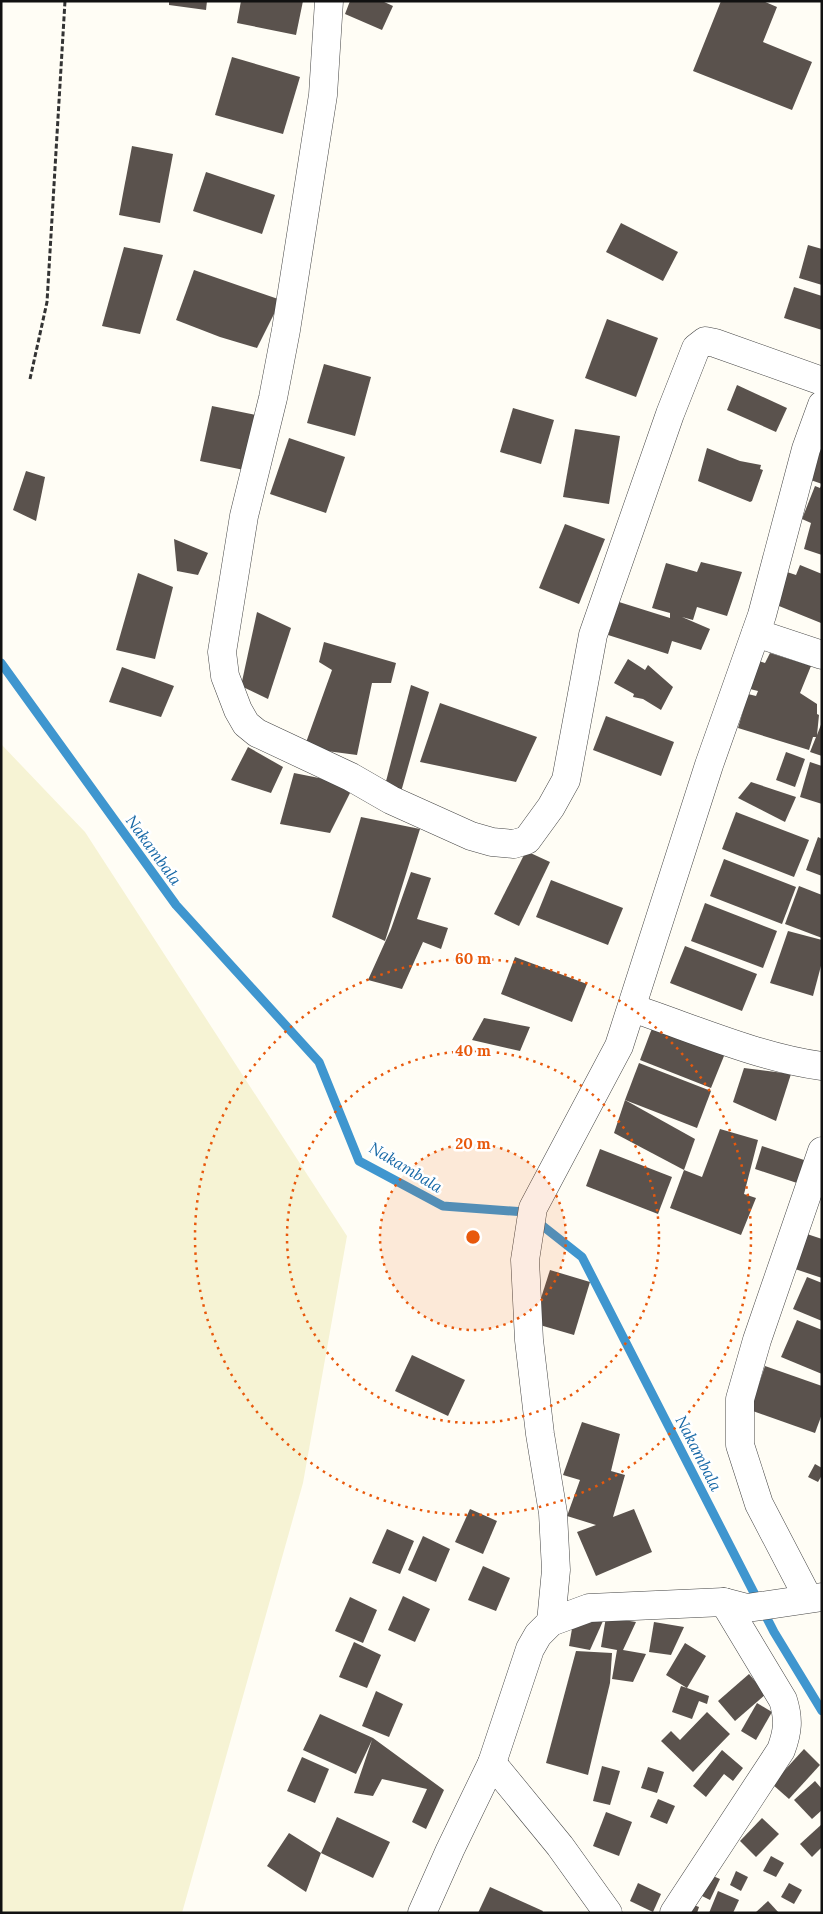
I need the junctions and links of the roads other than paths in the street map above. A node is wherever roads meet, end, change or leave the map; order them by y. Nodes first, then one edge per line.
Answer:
1 (329, 1) edge
2 (822, 381) edge
3 (822, 405) edge
4 (756, 633) junction
5 (822, 655) edge
6 (632, 1008) junction
7 (822, 1066) edge
8 (822, 1151) edge
9 (815, 1598) edge
10 (748, 1605) junction
11 (551, 1622) junction
12 (492, 1763) junction
13 (422, 1913) edge
14 (608, 1913) edge
15 (674, 1913) edge

1 - 2 street
3 - 4 street
4 - 5 street
4 - 6 street
6 - 7 street
6 - 11 street
8 - 9 street
9 - 10 street
10 - 11 street
10 - 15 street
11 - 12 street
12 - 13 street
12 - 14 street

